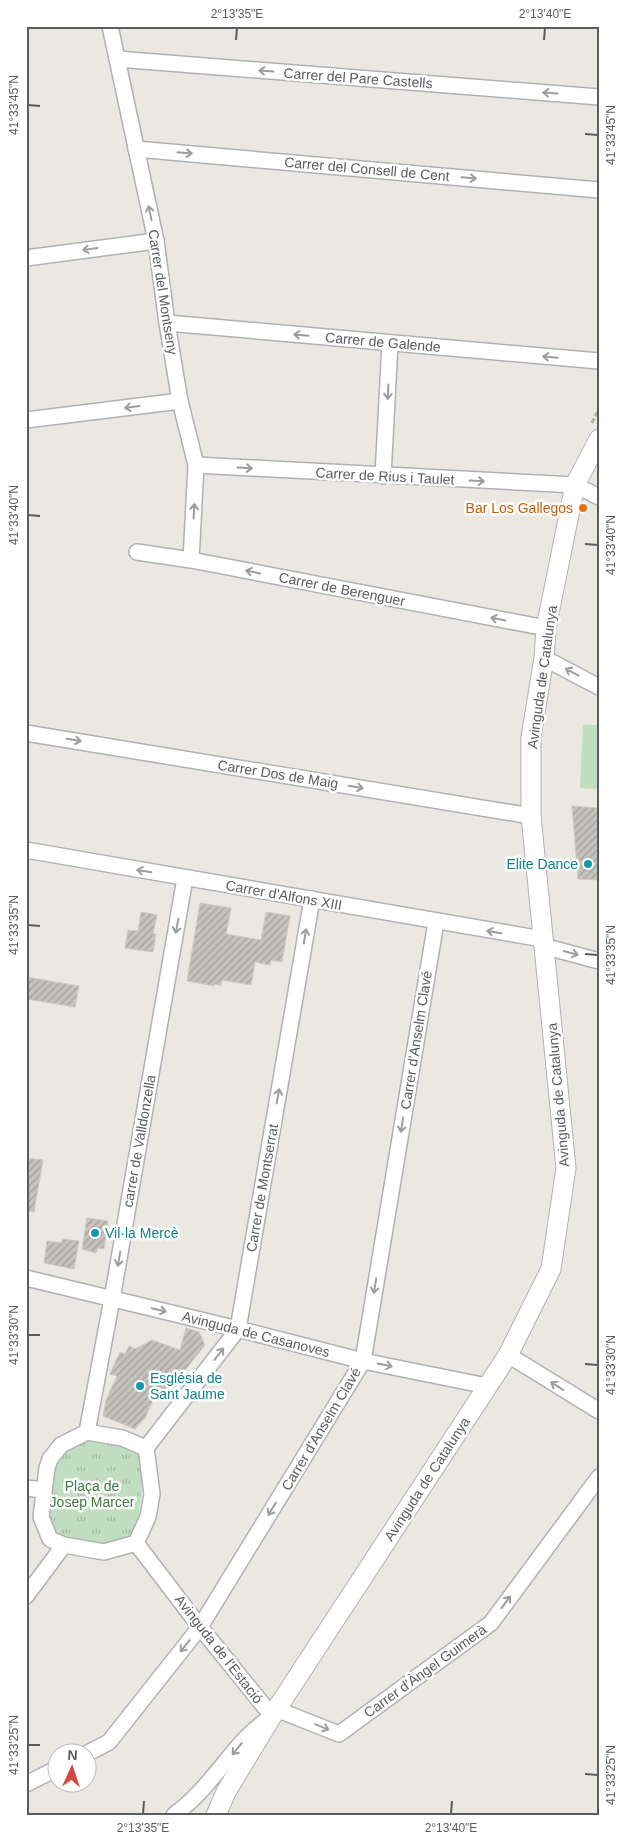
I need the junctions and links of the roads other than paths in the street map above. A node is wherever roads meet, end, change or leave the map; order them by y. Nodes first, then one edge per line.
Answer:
1 (110, 26) edge
2 (117, 59) junction
3 (599, 97) edge
4 (136, 149) junction
5 (599, 190) edge
6 (156, 240) junction
7 (26, 258) edge
8 (167, 323) junction
9 (390, 343) junction
10 (599, 361) edge
11 (180, 401) junction
12 (26, 420) edge
13 (599, 439) edge
14 (196, 466) junction
15 (383, 476) junction
16 (575, 485) junction
17 (599, 497) edge
18 (137, 552) dead end
19 (191, 560) junction
20 (546, 628) junction
21 (544, 658) junction
22 (599, 687) edge
23 (26, 733) edge
24 (531, 816) junction
25 (26, 850) edge
26 (185, 878) junction
27 (312, 899) junction
28 (436, 922) junction
29 (543, 942) junction
30 (599, 961) edge
31 (26, 1278) edge
32 (112, 1299) junction
33 (238, 1328) junction
34 (508, 1355) junction
35 (363, 1361) junction
36 (487, 1386) junction
37 (599, 1411) edge
38 (87, 1432) junction
39 (146, 1448) junction
40 (599, 1476) edge
41 (26, 1488) edge
42 (43, 1490) junction
43 (136, 1543) junction
44 (64, 1545) junction
45 (26, 1596) edge
46 (200, 1627) junction
47 (274, 1712) junction
48 (98, 1748) edge
49 (48, 1773) edge
50 (26, 1784) edge
51 (174, 1815) edge
52 (216, 1815) edge

1 - 2 street, Carrer del Montseny
3 -> 2 street, Carrer del Pare Castells
2 - 4 street, Carrer del Montseny
4 -> 5 street, Carrer del Consell de Cent
6 -> 4 street, Carrer del Montseny
6 -> 7 street
6 - 8 street, Carrer del Montseny
9 -> 8 street, Carrer de Galende
8 - 11 street, Carrer del Montseny
10 -> 9 street, Carrer de Galende
9 -> 15 street
11 -> 12 street
11 - 14 street, Carrer del Montseny
13 - 16 street, Avinguda de Catalunya
14 -> 15 street, Carrer de Rius i Taulet
19 -> 14 street, Carrer del Montseny
15 -> 16 street, Carrer de Rius i Taulet
16 - 17 street
16 - 20 street, Avinguda de Catalunya
18 - 19 street, Carrer de Berenguer
20 -> 19 street, Carrer de Berenguer
20 - 21 street, Avinguda de Catalunya
22 -> 21 street
21 - 24 street, Avinguda de Catalunya
23 -> 24 street, Carrer Dos de Maig
24 - 29 street, Avinguda de Catalunya
26 -> 25 street, Carrer d'Alfons XIII
26 - 27 street, Carrer d'Alfons XIII
26 -> 32 street, carrer de Valldonzella
27 - 28 street, Carrer d'Alfons XIII
33 -> 27 street, Carrer de Montserrat
29 -> 28 street, Carrer d'Alfons XIII
28 -> 35 street, Carrer d'Anselm Clavé
29 -> 30 street, Carrer d'Alfons XIII
29 - 34 street, Avinguda de Catalunya
31 - 32 street, Avinguda de Casanoves
32 -> 33 street, Avinguda de Casanoves
32 - 38 street, carrer de Valldonzella
33 - 35 street, Avinguda de Casanoves
39 -> 33 street, Carrer de Montserrat
34 - 36 street, Avinguda de Catalunya
37 -> 34 street
35 -> 36 street, Avinguda de Casanoves
35 -> 46 street, Carrer d'Anselm Clavé
36 - 47 street, Avinguda de Catalunya
38 - 39 street
38 - 42 street
39 - 43 street
47 -> 40 street, Carrer d'Àngel Guimerà
41 - 42 street
42 - 44 street
43 - 44 street
43 - 46 street, Avinguda de l'Estació
44 - 45 street
46 - 47 street, Avinguda de l'Estació
46 -> 48 street, Carrer d'Anselm Clavé
47 -> 51 street, Avinguda de l'Estació
47 - 52 street, Avinguda de Catalunya
49 - 50 street

